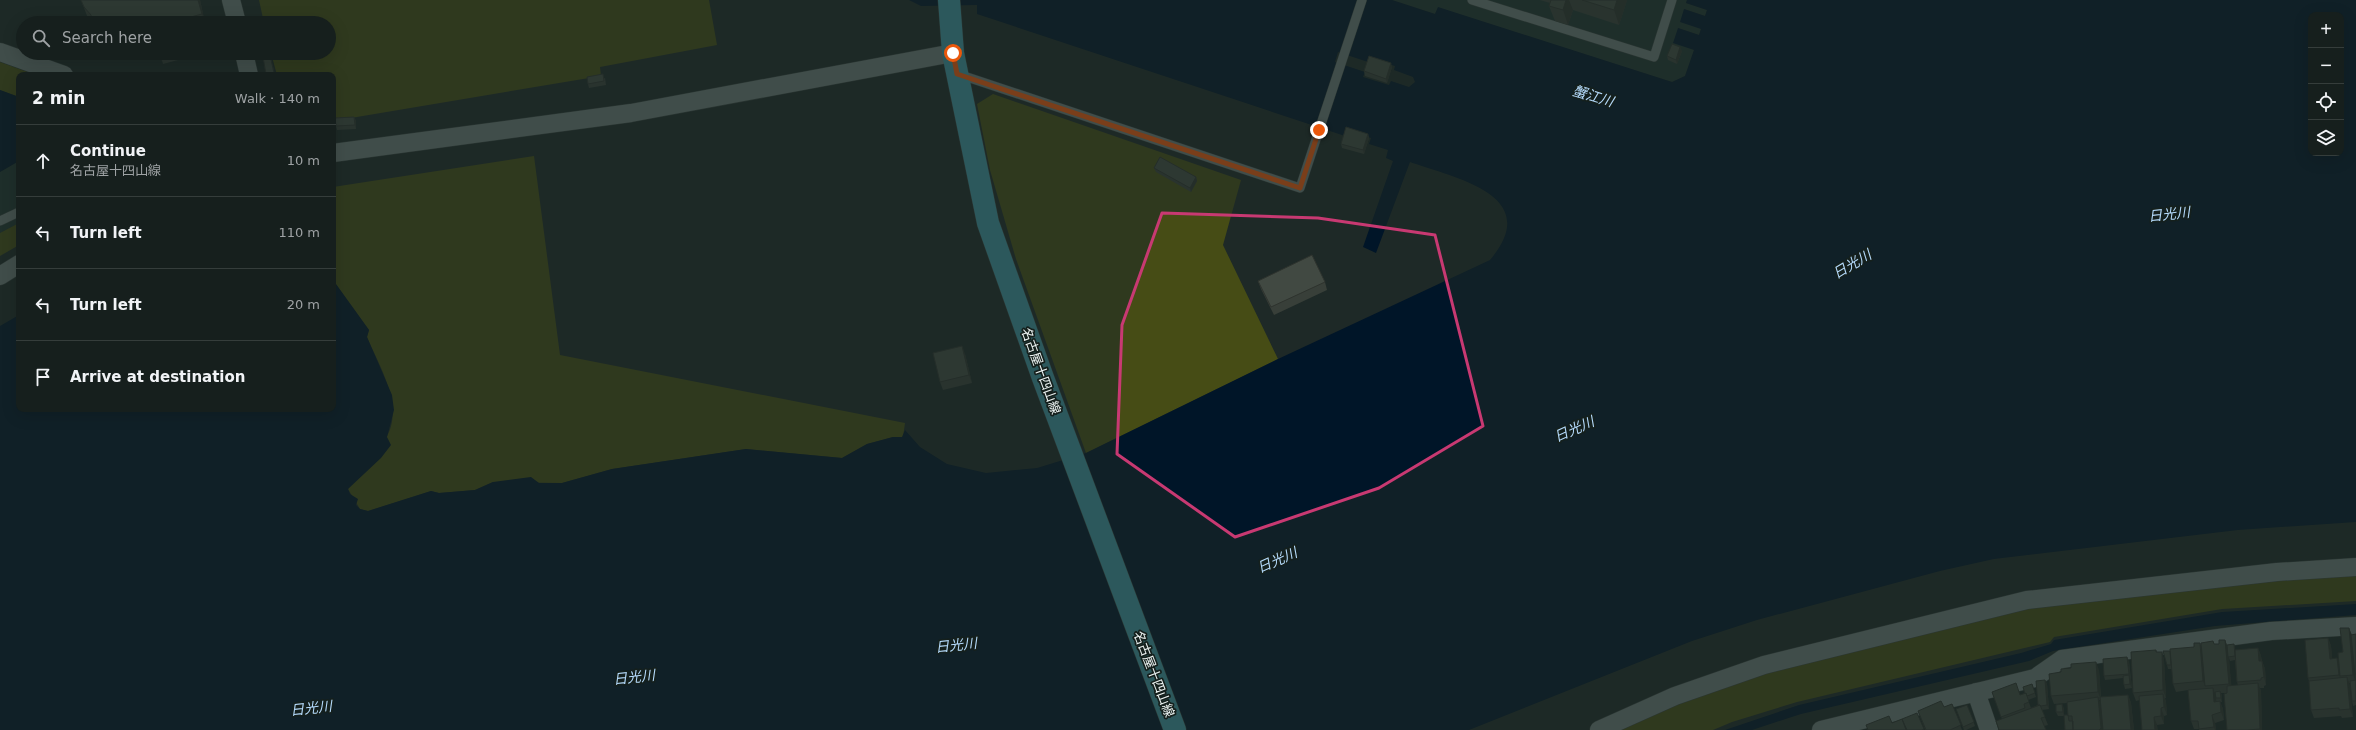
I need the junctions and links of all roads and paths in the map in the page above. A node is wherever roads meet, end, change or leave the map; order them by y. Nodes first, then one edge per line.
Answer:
1 (231, 0) edge
2 (949, 0) edge
3 (1362, 0) edge
4 (1472, 0) edge
5 (1672, 0) edge
6 (1498, 4) edge
7 (235, 16) edge
8 (0, 52) edge
9 (16, 58) edge
10 (22, 60) edge
11 (246, 60) edge
12 (955, 64) junction
13 (56, 72) edge
14 (248, 72) edge
15 (336, 153) edge
16 (16, 213) edge
17 (0, 221) edge
18 (16, 266) edge
19 (0, 276) edge
20 (2356, 567) edge
21 (2356, 626) edge
22 (1976, 692) junction
23 (1857, 726) edge
24 (1175, 730) edge
25 (1600, 730) edge
26 (1821, 730) edge
27 (1989, 730) edge

1 - 7 street
2 - 12 main road, 名古屋十四山線
3 - 12 lane
4 - 6 lane
5 - 6 lane
8 - 9 street
10 - 13 street
11 - 14 street
12 - 15 street
12 - 24 main road, 名古屋十四山線
16 - 17 lane
18 - 19 street
20 - 25 street
21 - 22 street
22 - 23 street
22 - 27 street
23 - 26 street

